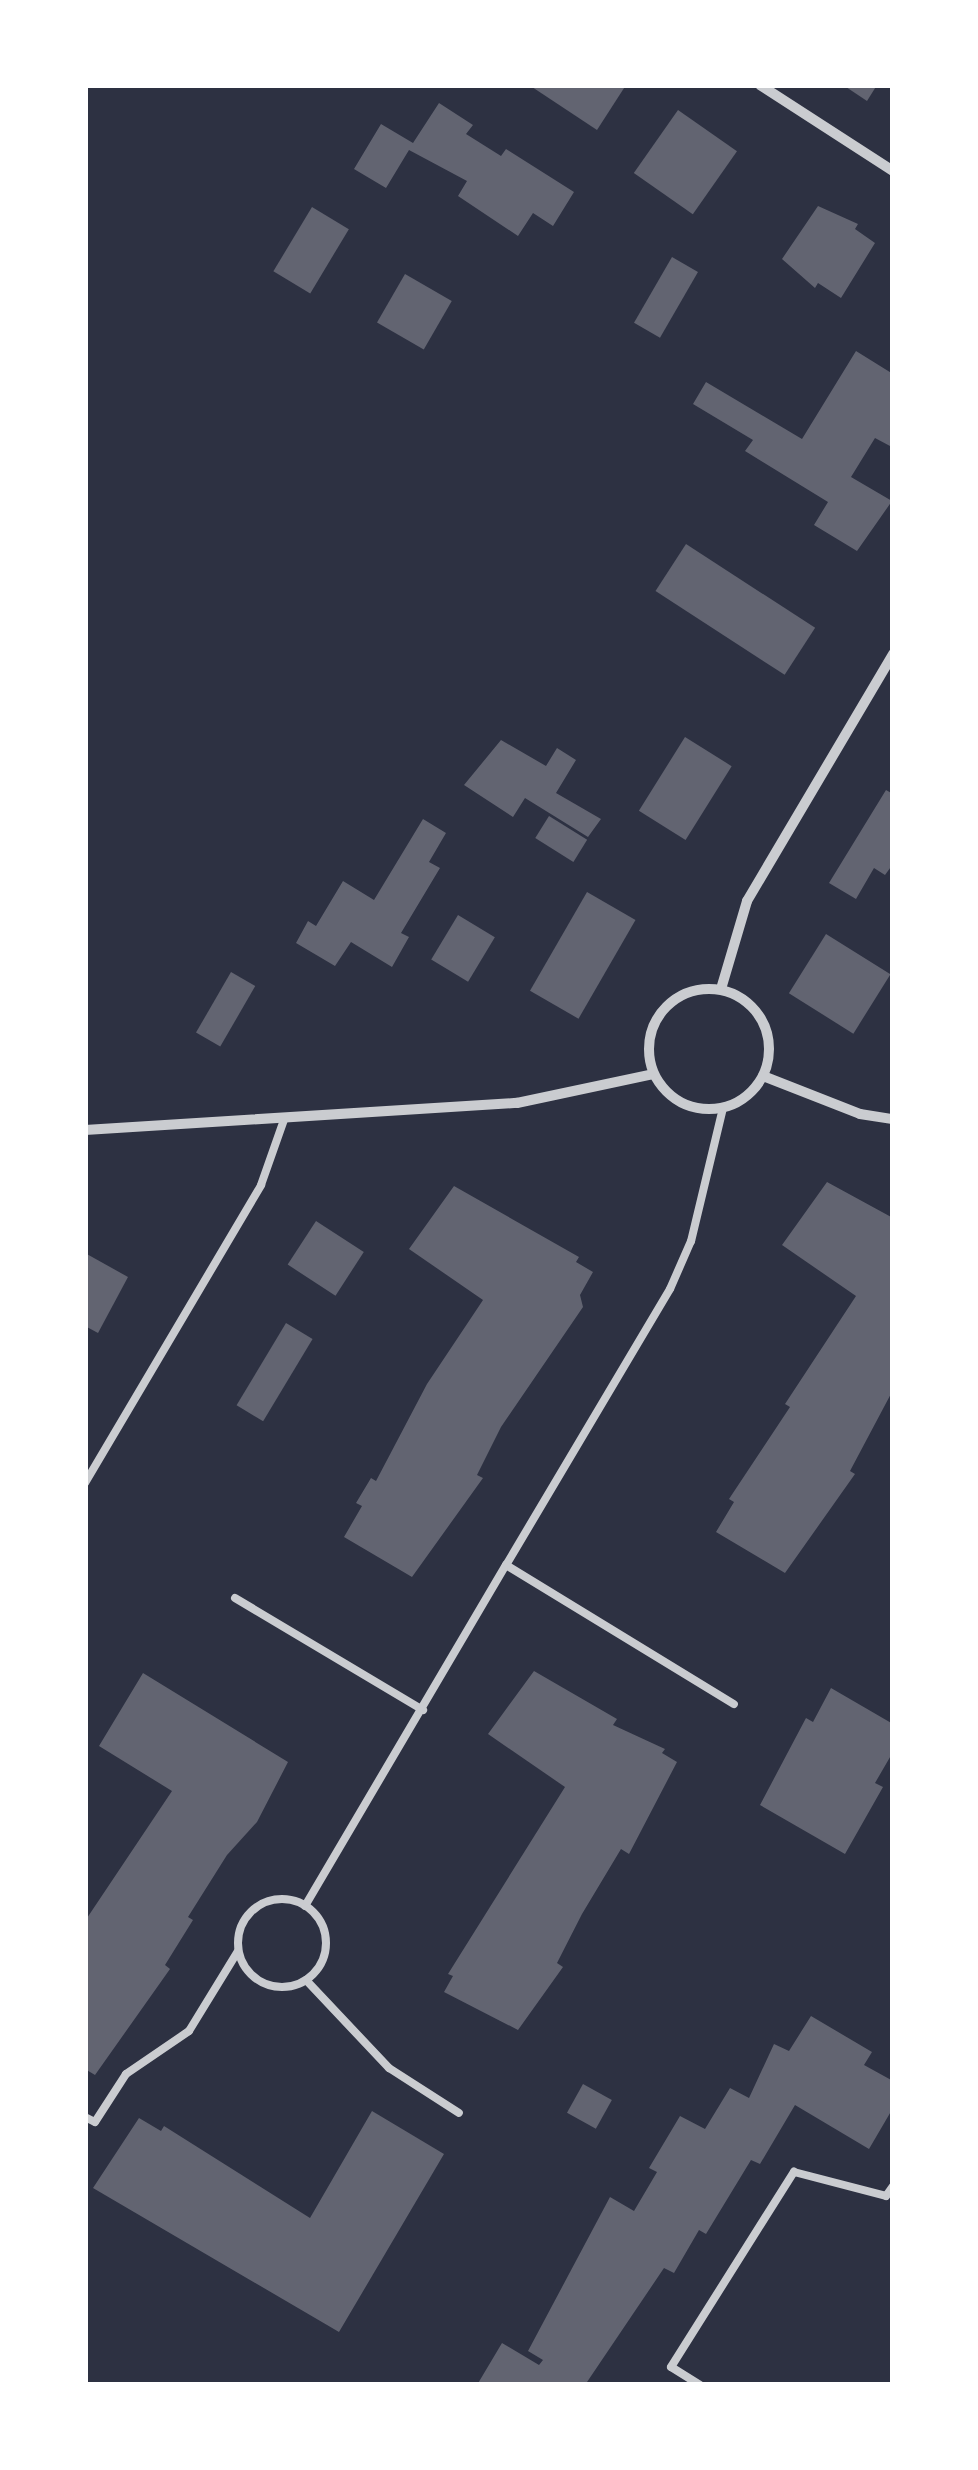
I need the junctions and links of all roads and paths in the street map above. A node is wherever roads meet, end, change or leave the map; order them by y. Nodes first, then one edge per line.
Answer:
1 (760, 85) edge
2 (893, 171) edge
3 (893, 654) edge
4 (721, 989) junction
5 (653, 1074) junction
6 (763, 1076) junction
7 (723, 1108) junction
8 (285, 1117) junction
9 (893, 1119) edge
10 (85, 1130) edge
11 (85, 1483) edge
12 (506, 1565) junction
13 (235, 1598) dead end
14 (734, 1704) dead end
15 (423, 1710) junction
16 (306, 1906) junction
17 (238, 1951) junction
18 (306, 1980) junction
19 (459, 2113) dead end
20 (85, 2117) edge
21 (893, 2186) edge
22 (700, 2385) edge

1 - 2 street
3 - 4 street
4 - 5 street
4 - 6 street
5 - 7 street
5 - 8 street
6 - 7 street
6 - 9 street
7 - 12 lane
8 - 10 street
8 - 11 lane
12 - 14 lane
12 - 15 lane
13 - 15 lane
15 - 16 lane
16 - 17 lane
16 - 18 lane
17 - 18 lane
17 - 20 lane
18 - 19 lane
21 - 22 lane

